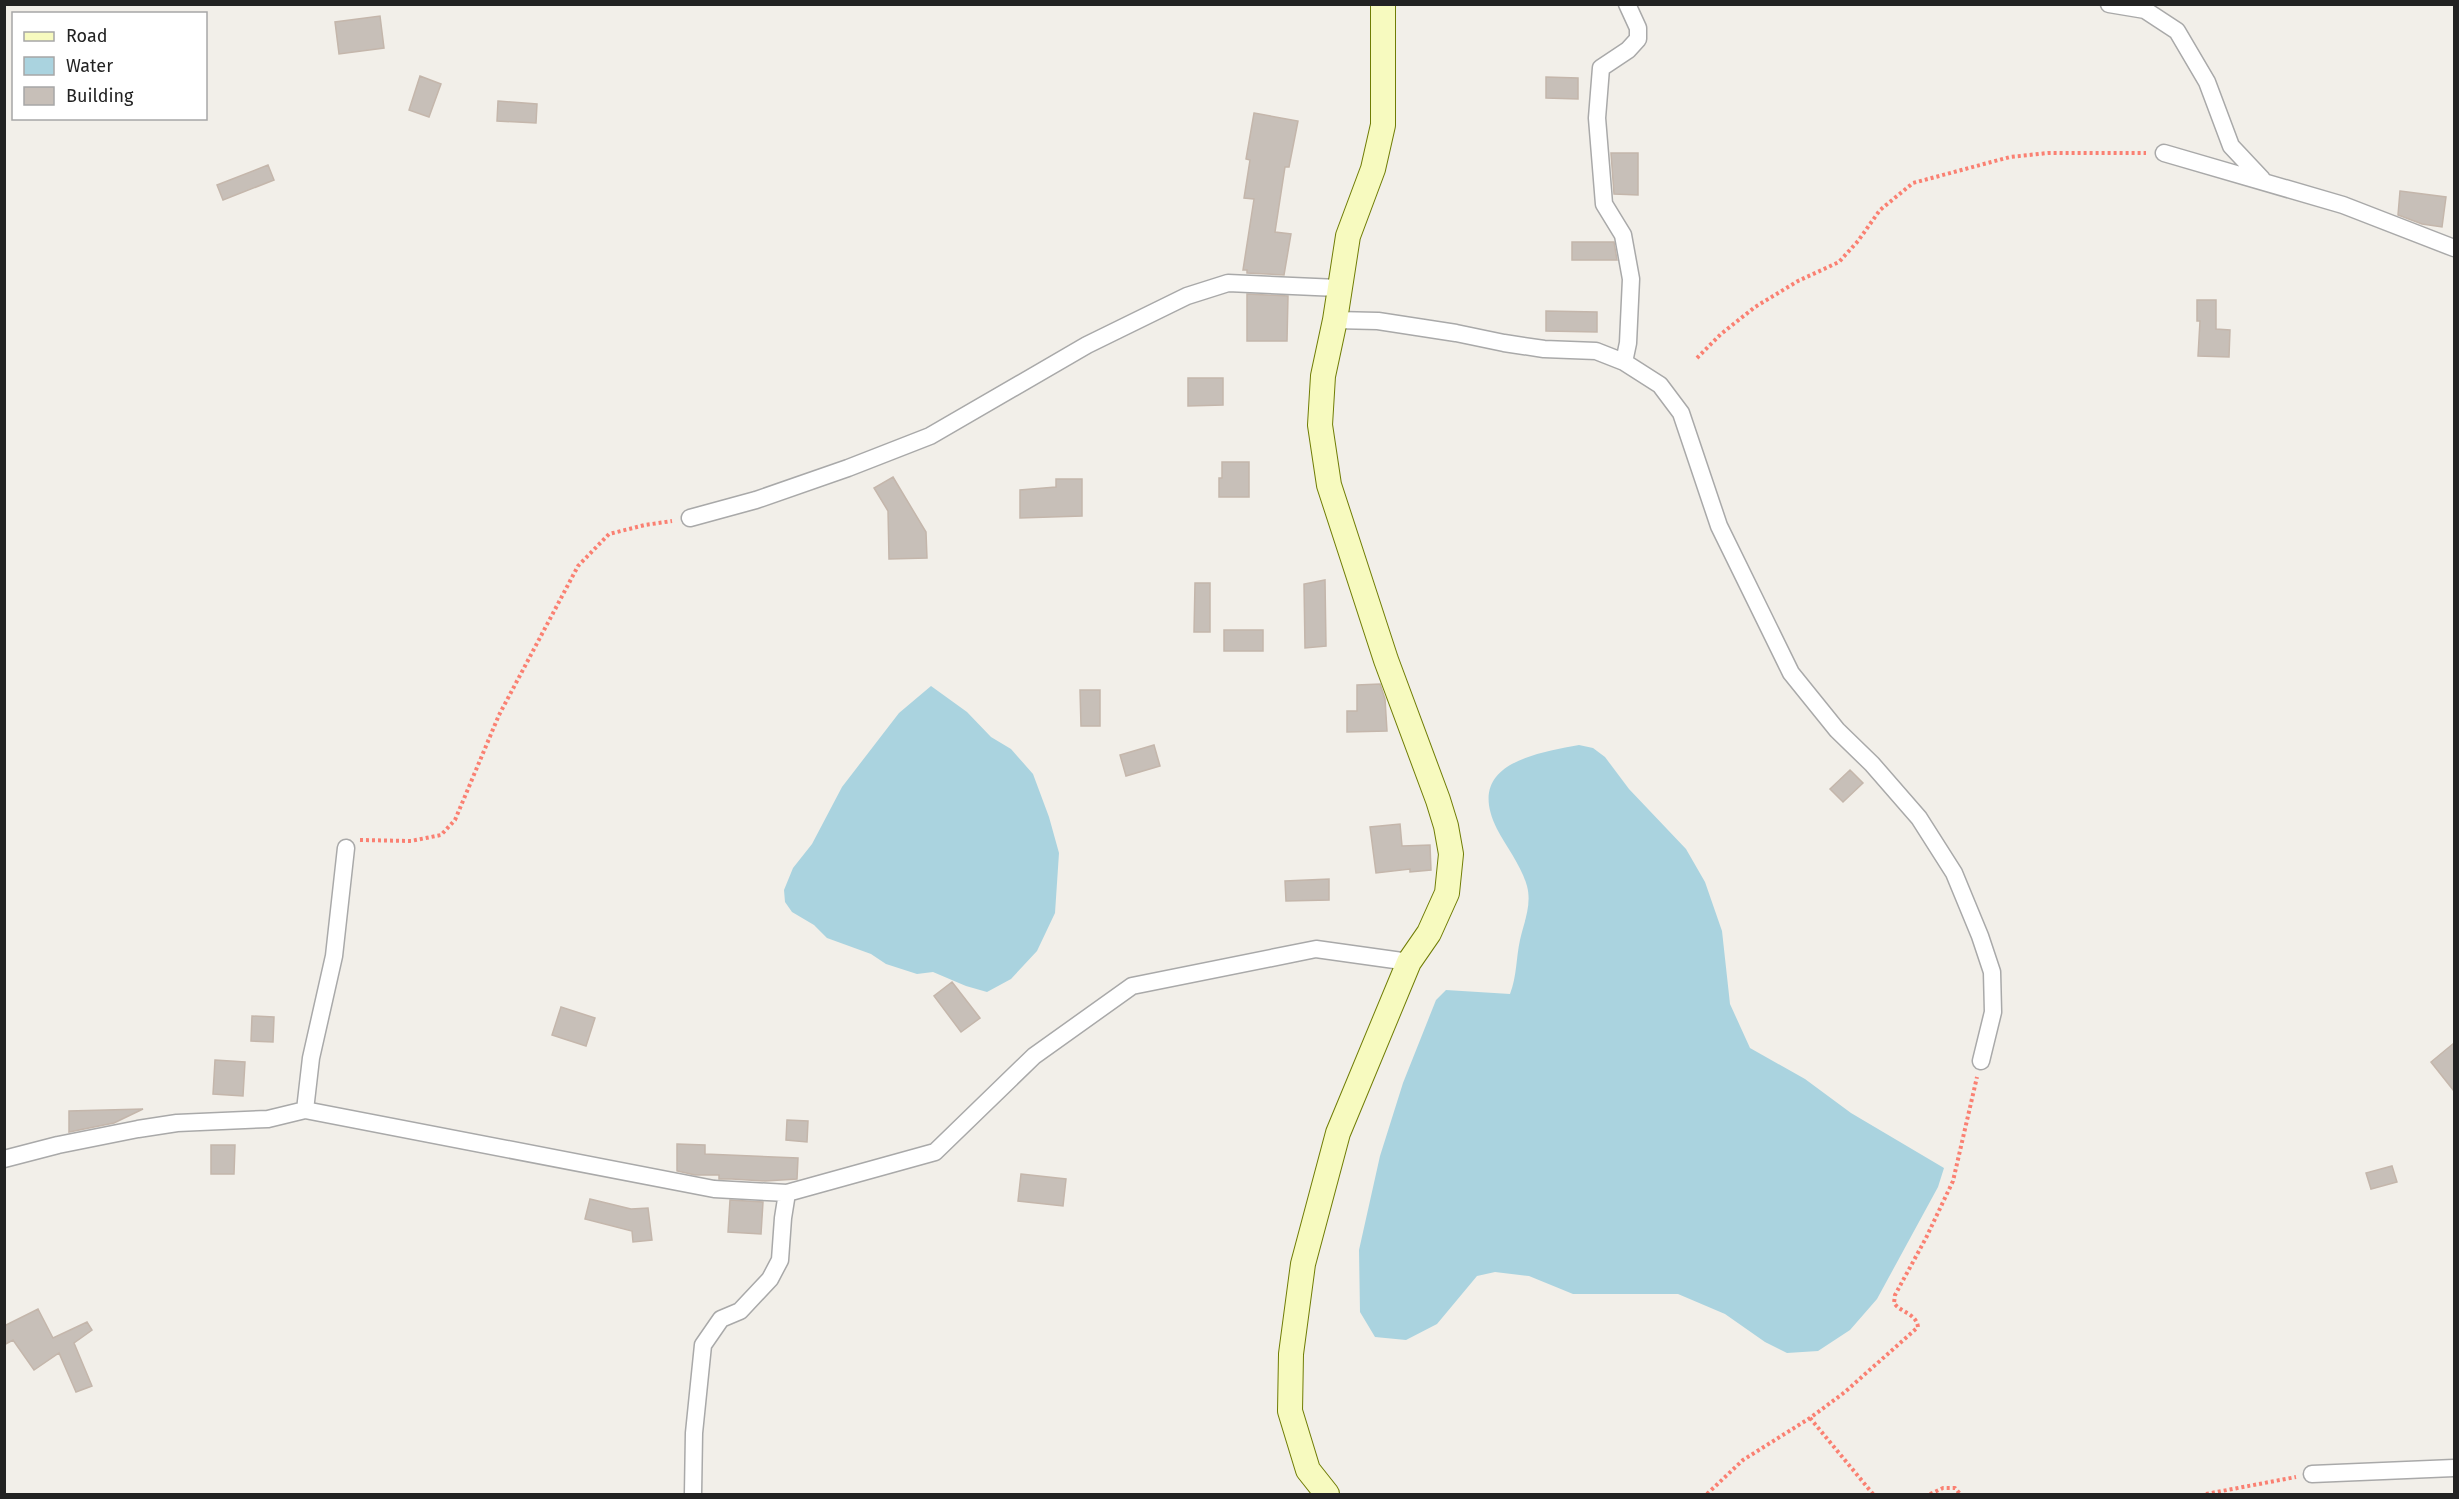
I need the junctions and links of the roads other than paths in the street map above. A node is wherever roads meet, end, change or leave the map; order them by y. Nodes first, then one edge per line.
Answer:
1 (1383, 4) edge
2 (1627, 4) edge
3 (2109, 4) edge
4 (2164, 153) road end
5 (2263, 180) junction
6 (2454, 248) edge
7 (1338, 288) junction
8 (1335, 321) junction
9 (1624, 362) junction
10 (690, 518) road end
11 (346, 848) road end
12 (1409, 962) junction
13 (1981, 1061) road end
14 (305, 1110) junction
15 (4, 1159) edge
16 (787, 1193) junction
17 (2454, 1468) edge
18 (2312, 1474) road end
19 (693, 1494) edge
20 (1327, 1494) edge

1 - 7 street
2 - 9 street
3 - 5 street
4 - 5 street
5 - 6 street
7 - 8 street
7 - 10 street
8 - 9 street
8 - 12 street
9 - 13 street
11 - 14 street
12 - 16 street
12 - 20 street
14 - 15 street
14 - 16 street
16 - 19 street
17 - 18 street

